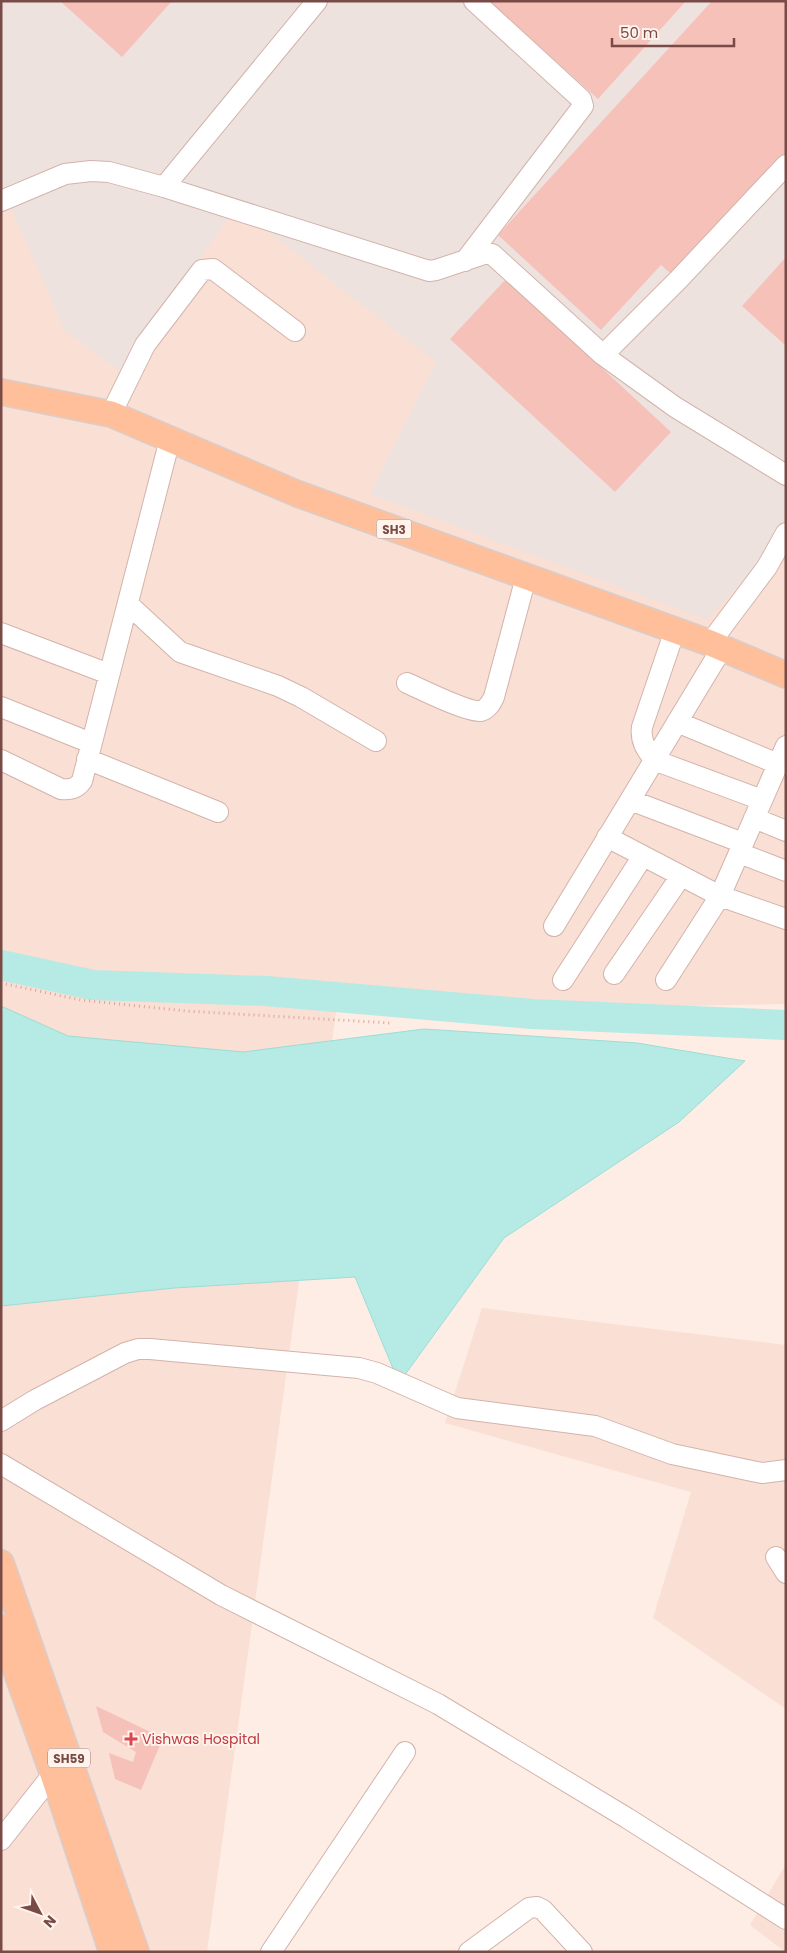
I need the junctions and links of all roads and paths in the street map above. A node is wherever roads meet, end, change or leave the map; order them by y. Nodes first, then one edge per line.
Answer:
1 (317, 1) edge
2 (474, 1) edge
3 (786, 165) edge
4 (164, 187) junction
5 (1, 201) edge
6 (465, 260) junction
7 (295, 331) dead end
8 (603, 354) junction
9 (1, 392) edge
10 (111, 414) junction
11 (170, 439) junction
12 (786, 475) edge
13 (786, 533) edge
14 (526, 576) junction
15 (128, 604) junction
16 (675, 630) junction
17 (1, 633) edge
18 (716, 645) junction
19 (109, 674) junction
20 (786, 675) edge
21 (406, 683) dead end
22 (1, 707) edge
23 (677, 722) junction
24 (376, 741) dead end
25 (89, 751) junction
26 (1, 760) edge
27 (654, 760) junction
28 (776, 775) edge
29 (630, 800) junction
30 (218, 812) dead end
31 (786, 831) edge
32 (608, 837) junction
33 (741, 848) junction
34 (643, 856) junction
35 (786, 872) edge
36 (681, 876) junction
37 (720, 896) junction
38 (786, 919) edge
39 (554, 926) dead end
40 (614, 974) dead end
41 (563, 980) dead end
42 (666, 980) dead end
43 (1, 983) edge
44 (390, 1023) dead end
45 (1, 1421) edge
46 (1, 1464) edge
47 (786, 1470) edge
48 (1, 1563) edge
49 (1, 1628) edge
50 (48, 1728) junction
51 (404, 1752) dead end
52 (53, 1774) junction
53 (1, 1840) edge
54 (786, 1918) edge
55 (112, 1952) edge
56 (136, 1952) edge
57 (271, 1952) edge
58 (469, 1952) edge
59 (582, 1952) edge

1 - 4 street
2 - 6 street
3 - 8 street
4 - 5 street
4 - 6 street
6 - 8 street
7 - 10 street
8 - 12 street
9 - 10 main road, SH3
10 - 11 main road, SH3
11 - 14 main road, SH3
11 - 15 street
13 - 18 street
14 - 16 main road, SH3
14 - 21 street
15 - 19 street
15 - 24 street
16 - 18 main road, SH3
16 - 27 street
17 - 19 street
18 - 20 main road, SH3
18 - 23 street
19 - 25 street
22 - 25 street
23 - 27 street
23 - 28 street
25 - 26 street
25 - 30 street
27 - 28 street
27 - 29 street
28 - 31 street
28 - 33 street
29 - 32 street
29 - 33 street
32 - 34 street
32 - 39 street
33 - 35 street
33 - 37 street
34 - 36 street
34 - 41 street
36 - 37 street
36 - 40 street
37 - 38 street
37 - 42 street
43 - 44 path
45 - 47 street
46 - 54 street
48 - 50 main road, SH59
49 - 50 main road, SH59
50 - 52 main road, SH59
50 - 56 main road, SH59
51 - 57 street
52 - 53 street
52 - 55 main road, SH59
58 - 59 street

